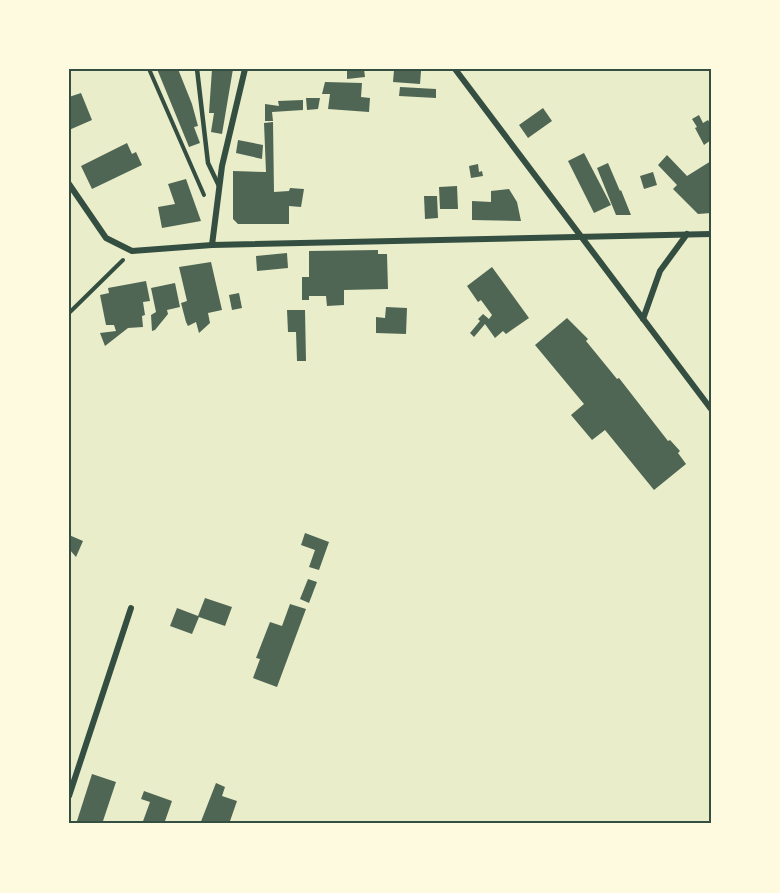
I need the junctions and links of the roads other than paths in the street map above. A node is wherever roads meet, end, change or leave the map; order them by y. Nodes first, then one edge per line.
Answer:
1 (196, 69) edge
2 (244, 69) edge
3 (455, 69) edge
4 (69, 184) edge
5 (219, 186) junction
6 (687, 234) junction
7 (711, 234) edge
8 (582, 237) junction
9 (212, 244) junction
10 (643, 319) junction
11 (711, 409) edge
12 (131, 608) dead end
13 (69, 796) edge

1 - 5 lane
2 - 5 street
3 - 8 street
4 - 9 street
5 - 9 street
6 - 7 street
6 - 8 street
6 - 10 street
8 - 9 street
8 - 10 street
10 - 11 street
12 - 13 street

